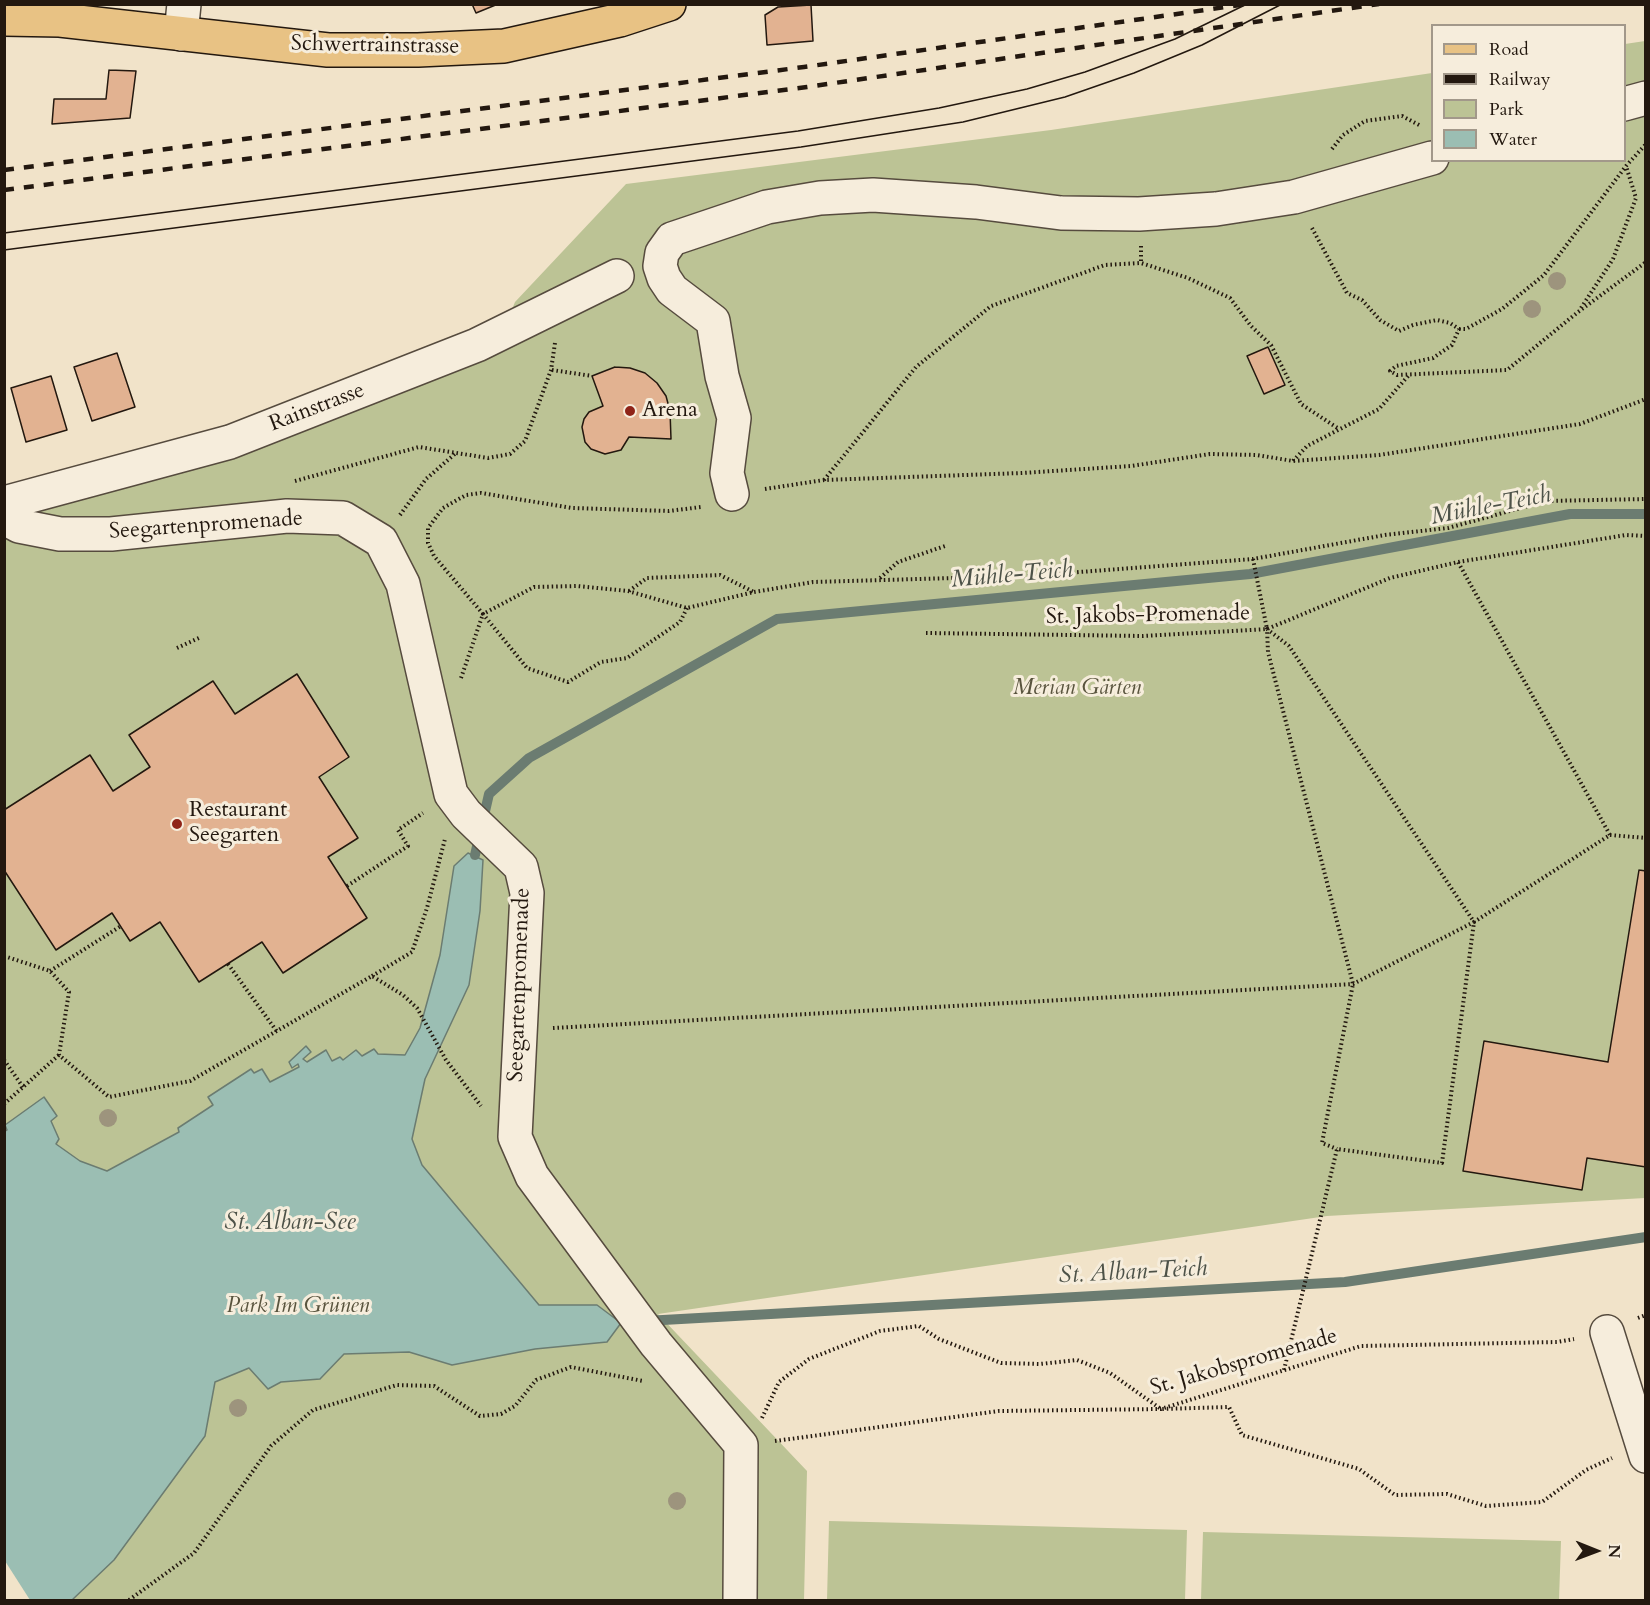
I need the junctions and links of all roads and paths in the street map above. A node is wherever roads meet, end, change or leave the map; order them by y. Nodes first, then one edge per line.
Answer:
1 (669, 4) edge
2 (4, 19) edge
3 (183, 19) edge
4 (1646, 98) edge
5 (1626, 103) edge
6 (1426, 126) dead end
7 (1646, 144) edge
8 (1431, 158) edge
9 (1626, 166) junction
10 (1305, 194) junction
11 (1141, 246) dead end
12 (1646, 262) edge
13 (1141, 263) junction
14 (617, 276) dead end
15 (547, 311) junction
16 (1578, 312) junction
17 (1459, 329) junction
18 (551, 370) junction
19 (1409, 375) junction
20 (592, 376) dead end
21 (1646, 399) edge
22 (1339, 429) junction
23 (457, 451) junction
24 (1293, 461) junction
25 (824, 480) junction
26 (293, 481) dead end
27 (732, 494) junction
28 (1646, 499) edge
29 (4, 503) edge
30 (4, 518) edge
31 (1646, 537) edge
32 (381, 541) junction
33 (945, 546) dead end
34 (1253, 559) junction
35 (1458, 562) junction
36 (879, 579) junction
37 (628, 591) junction
38 (754, 592) junction
39 (687, 608) junction
40 (483, 614) junction
41 (1267, 629) junction
42 (926, 633) dead end
43 (201, 637) dead end
44 (177, 648) dead end
45 (460, 680) dead end
46 (458, 804) junction
47 (1610, 835) junction
48 (1646, 838) edge
49 (346, 886) dead end
50 (1474, 922) junction
51 (121, 926) dead end
52 (4, 956) edge
53 (228, 964) dead end
54 (50, 971) junction
55 (372, 976) junction
56 (1353, 984) junction
57 (519, 1030) junction
58 (278, 1033) junction
59 (58, 1055) junction
60 (4, 1060) edge
61 (24, 1087) junction
62 (4, 1104) edge
63 (515, 1137) junction
64 (1337, 1149) junction
65 (1646, 1315) edge
66 (1608, 1332) junction
67 (1284, 1370) junction
68 (679, 1372) junction
69 (1161, 1409) junction
70 (741, 1445) junction
71 (1643, 1449) edge
72 (129, 1600) edge
73 (740, 1600) edge

1 - 3 main road, Schwertrainstrasse
2 - 3 main road, Schwertrainstrasse
4 - 5 street
6 - 10 path
7 - 9 path
8 - 10 street
9 - 16 path
9 - 17 path
10 - 17 path
10 - 27 street
11 - 13 path
12 - 16 path
13 - 22 path
13 - 25 path
14 - 15 street, Rainstrasse
15 - 18 path
15 - 29 street, Rainstrasse
16 - 19 path
17 - 19 path
18 - 20 path
18 - 23 path
19 - 22 path
21 - 24 path
22 - 24 path
23 - 26 path
23 - 32 path
24 - 25 path
25 - 27 path
27 - 40 path
28 - 34 path
30 - 32 street, Seegartenpromenade
31 - 35 path, St. Jakobs-Promenade
32 - 46 street
33 - 36 path
34 - 36 path
34 - 41 path
35 - 41 path, St. Jakobs-Promenade
35 - 47 path
36 - 38 path
37 - 38 path
37 - 39 path
37 - 40 path
38 - 39 path
39 - 40 path
40 - 45 path
41 - 42 path, St. Jakobs-Promenade
41 - 50 path
41 - 56 path
43 - 44 path
46 - 49 path
46 - 55 path
46 - 57 street, Seegartenpromenade
47 - 48 path
47 - 50 path
50 - 56 path
50 - 64 path
51 - 54 path
52 - 54 path
53 - 58 path
54 - 59 path
55 - 58 path
55 - 63 path
56 - 57 path
56 - 64 path
57 - 63 street, Seegartenpromenade
58 - 59 path
59 - 61 path
60 - 61 path
61 - 62 path
63 - 68 street, Seegartenpromenade
64 - 67 path
65 - 66 path, St. Jakobspromenade
66 - 67 path, St. Jakobspromenade
66 - 71 street
67 - 69 path, St. Jakobspromenade
68 - 70 street, Seegartenpromenade
68 - 72 path
69 - 70 path, St. Jakobspromenade
69 - 70 path
69 - 71 path
70 - 73 street

